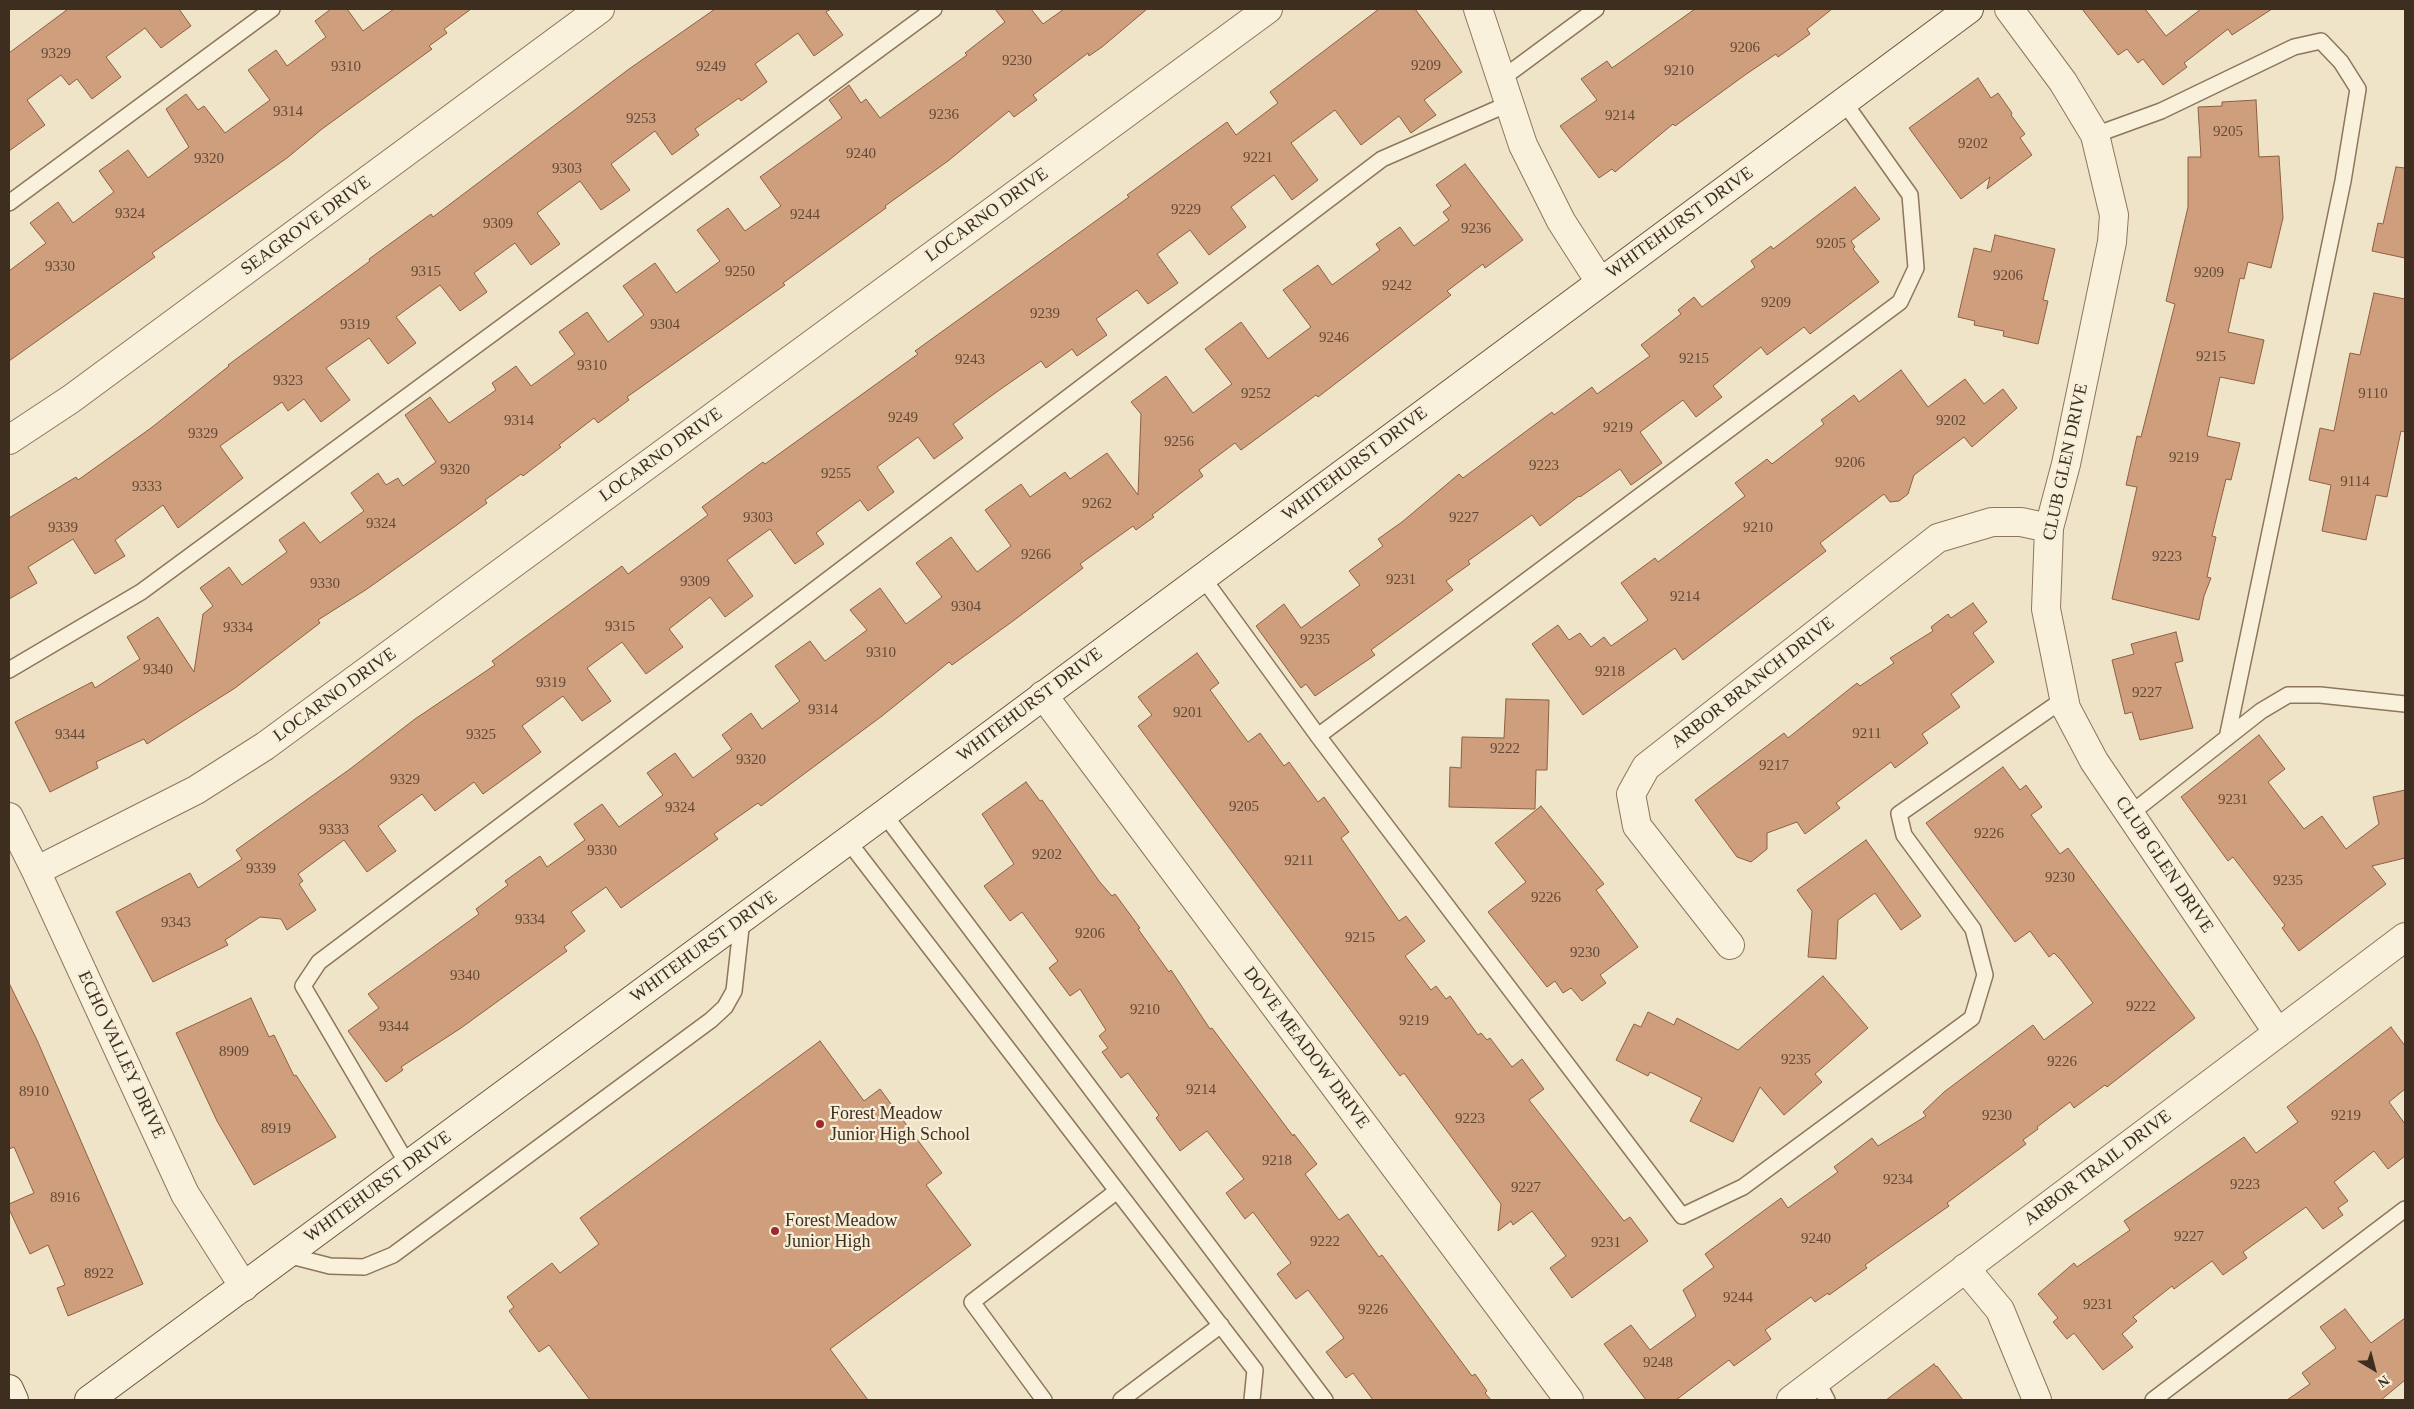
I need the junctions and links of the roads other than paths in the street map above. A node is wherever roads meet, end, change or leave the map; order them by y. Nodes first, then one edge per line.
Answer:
1 (272, 9) edge
2 (600, 9) edge
3 (934, 9) edge
4 (1268, 9) edge
5 (1478, 9) edge
6 (1596, 9) edge
7 (1969, 9) edge
8 (2009, 9) edge
9 (1504, 92) junction
10 (1844, 102) junction
11 (2095, 135) junction
12 (9, 203) edge
13 (1600, 282) junction
14 (9, 440) edge
15 (2049, 528) junction
16 (1202, 578) junction
17 (9, 670) edge
18 (1043, 695) junction
19 (2064, 699) junction
20 (2405, 704) edge
21 (1318, 736) junction
22 (2227, 738) junction
23 (884, 814) junction
24 (2130, 814) junction
25 (9, 817) edge
26 (848, 841) junction
27 (36, 871) junction
28 (742, 919) junction
29 (2405, 937) edge
30 (1730, 945) dead end
31 (2278, 1033) junction
32 (408, 1165) junction
33 (1118, 1191) junction
34 (2405, 1209) edge
35 (287, 1255) junction
36 (1965, 1268) junction
37 (244, 1287) junction
38 (1221, 1325) junction
39 (9, 1389) edge
40 (1822, 1391) edge
41 (14, 1400) edge
42 (89, 1400) edge
43 (1044, 1400) edge
44 (1122, 1400) edge
45 (1252, 1400) edge
46 (1325, 1400) edge
47 (1569, 1400) edge
48 (1791, 1400) edge
49 (2038, 1400) edge
50 (2153, 1400) edge

1 - 12 lane
2 - 14 street, SEAGROVE DRIVE
3 - 17 lane
4 - 27 street, LOCARNO DRIVE
5 - 9 street
6 - 9 lane
7 - 10 street, WHITEHURST DRIVE
8 - 11 street, CLUB GLEN DRIVE
9 - 13 street
9 - 32 lane
10 - 13 street, WHITEHURST DRIVE
10 - 21 lane
11 - 15 street, CLUB GLEN DRIVE
11 - 22 lane
13 - 16 street, WHITEHURST DRIVE
15 - 19 street, CLUB GLEN DRIVE
15 - 30 street, ARBOR BRANCH DRIVE
16 - 18 street, WHITEHURST DRIVE
16 - 21 lane
18 - 23 street, WHITEHURST DRIVE
18 - 47 street, DOVE MEADOW DRIVE
19 - 21 lane
19 - 24 street, CLUB GLEN DRIVE
20 - 22 lane
22 - 24 lane
23 - 26 street, WHITEHURST DRIVE
23 - 46 lane
24 - 31 street, CLUB GLEN DRIVE
25 - 27 street, ECHO VALLEY DRIVE
26 - 28 street, WHITEHURST DRIVE
26 - 33 lane
27 - 37 street, ECHO VALLEY DRIVE
28 - 32 street, WHITEHURST DRIVE
28 - 35 lane
29 - 31 street, ARBOR TRAIL DRIVE
31 - 36 street, ARBOR TRAIL DRIVE
32 - 35 street, WHITEHURST DRIVE
33 - 38 lane
33 - 43 lane
34 - 50 lane
35 - 37 street, WHITEHURST DRIVE
36 - 40 street, ARBOR TRAIL DRIVE
36 - 49 street
37 - 42 street, WHITEHURST DRIVE
38 - 44 lane
38 - 45 lane
39 - 41 street
40 - 48 street, ARBOR TRAIL DRIVE

